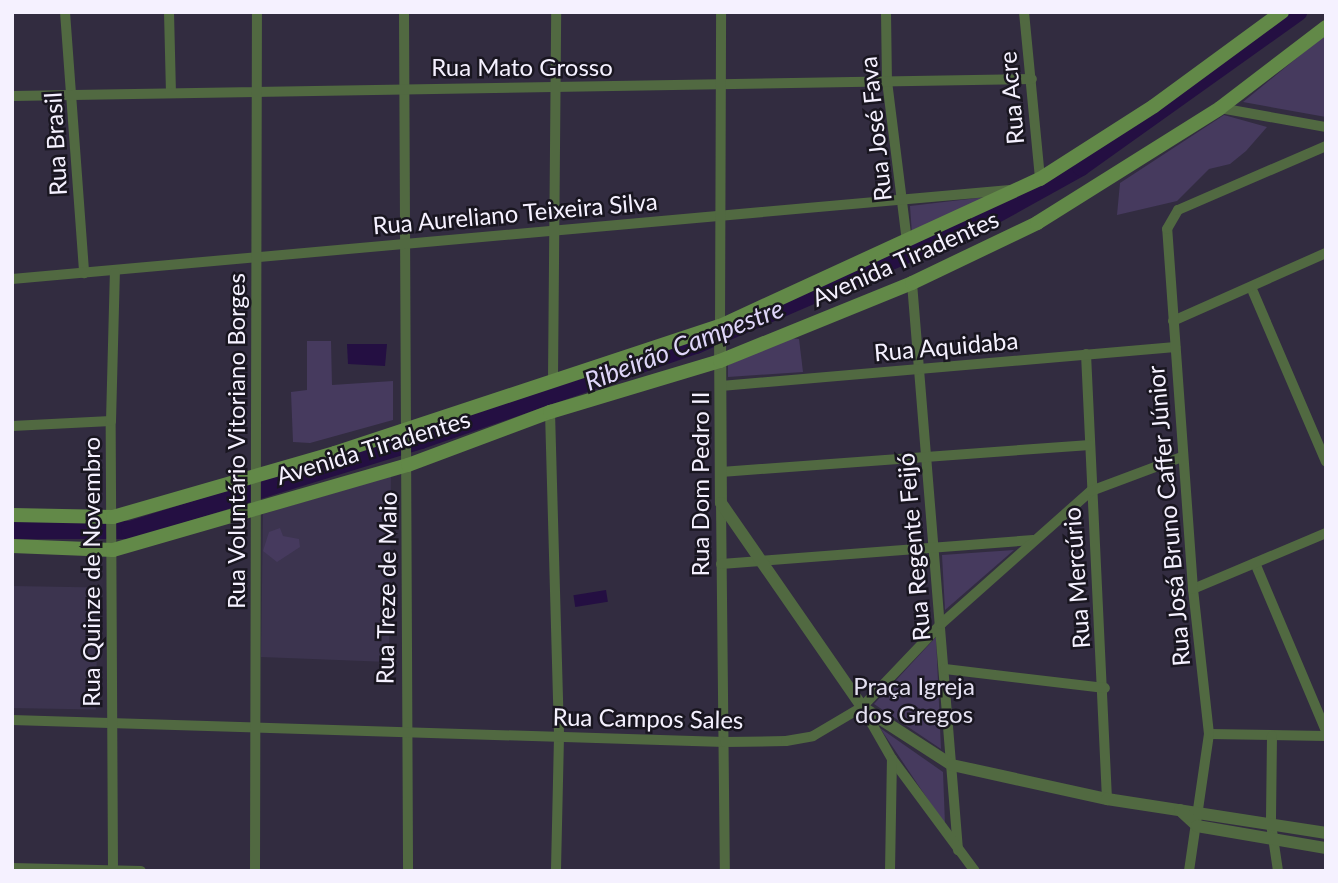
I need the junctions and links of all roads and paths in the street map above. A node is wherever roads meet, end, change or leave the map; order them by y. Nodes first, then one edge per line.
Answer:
1 (65, 12) edge
2 (169, 12) edge
3 (257, 12) edge
4 (404, 12) edge
5 (556, 12) edge
6 (721, 12) edge
7 (886, 12) edge
8 (1024, 12) edge
9 (1282, 12) edge
10 (1326, 27) edge
11 (1032, 79) junction
12 (887, 81) junction
13 (722, 84) junction
14 (405, 88) junction
15 (556, 89) junction
16 (171, 92) junction
17 (258, 93) junction
18 (74, 95) junction
19 (12, 96) edge
20 (1220, 108) junction
21 (1326, 127) edge
22 (1326, 146) edge
23 (1040, 179) junction
24 (1021, 189) junction
25 (904, 198) junction
26 (719, 214) junction
27 (557, 233) junction
28 (907, 242) junction
29 (404, 243) junction
30 (1326, 253) edge
31 (258, 259) junction
32 (84, 273) junction
33 (115, 273) junction
34 (12, 279) edge
35 (912, 283) junction
36 (1251, 287) junction
37 (1173, 321) junction
38 (720, 329) junction
39 (1175, 347) junction
40 (1086, 354) junction
41 (720, 356) junction
42 (919, 371) junction
43 (553, 378) junction
44 (721, 386) junction
45 (550, 412) junction
46 (111, 421) junction
47 (12, 426) edge
48 (407, 432) junction
49 (1090, 445) junction
50 (926, 457) junction
51 (1182, 457) junction
52 (408, 461) junction
53 (1326, 462) edge
54 (721, 472) junction
55 (256, 477) junction
56 (1091, 491) junction
57 (256, 503) junction
58 (721, 503) junction
59 (12, 514) edge
60 (113, 520) junction
61 (1326, 533) edge
62 (1033, 540) junction
63 (12, 546) edge
64 (113, 546) junction
65 (934, 548) junction
66 (765, 562) junction
67 (1255, 563) junction
68 (721, 565) junction
69 (1193, 589) junction
70 (941, 624) junction
71 (945, 669) junction
72 (1105, 688) junction
73 (862, 707) junction
74 (12, 720) edge
75 (113, 723) junction
76 (258, 729) junction
77 (405, 731) junction
78 (1326, 731) edge
79 (1209, 734) junction
80 (1272, 736) junction
81 (1326, 736) edge
82 (559, 737) junction
83 (725, 742) junction
84 (892, 759) junction
85 (952, 765) junction
86 (1107, 799) junction
87 (1180, 810) junction
88 (1200, 811) junction
89 (1197, 826) junction
90 (1273, 830) junction
91 (1326, 833) edge
92 (1326, 848) edge
93 (958, 850) junction
94 (12, 868) edge
95 (113, 870) edge
96 (141, 871) edge
97 (255, 871) edge
98 (408, 871) edge
99 (556, 871) edge
100 (724, 871) edge
101 (890, 871) edge
102 (975, 871) edge
103 (1189, 871) edge
104 (1278, 871) edge

1 - 18 street, Rua Brasil
2 - 16 street
3 - 17 street, Rua Voluntário Vitoriano Borges
4 - 14 street, Rua Treze de Maio
5 - 15 street
6 - 13 street, Rua Dom Pedro II
7 - 12 street, Rua José Fava
8 - 11 street, Rua Acre
9 - 23 main road, Avenida Tiradentes
10 - 20 main road, Avenida Tiradentes
11 - 12 street, Rua Mato Grosso
11 - 23 street, Rua Acre
12 - 13 street, Rua Mato Grosso
12 - 25 street, Rua José Fava
13 - 15 street, Rua Mato Grosso
13 - 26 street, Rua Dom Pedro II
14 - 15 street, Rua Mato Grosso
14 - 17 street, Rua Mato Grosso
14 - 29 street, Rua Treze de Maio
15 - 27 street
16 - 17 street, Rua Mato Grosso
16 - 18 street, Rua Mato Grosso
17 - 31 street, Rua Voluntário Vitoriano Borges
18 - 19 street, Rua Mato Grosso
18 - 32 street, Rua Brasil
20 - 21 street
20 - 35 main road, Avenida Tiradentes
22 - 37 street, Rua Josá Bruno Caffer Júnior
23 - 24 main road, Avenida Tiradentes
24 - 25 street, Rua Aureliano Teixeira Silva
24 - 28 main road, Avenida Tiradentes
25 - 26 street, Rua Aureliano Teixeira Silva
25 - 28 street, Rua José Fava
26 - 27 street, Rua Aureliano Teixeira Silva
26 - 38 street, Rua Dom Pedro II
27 - 29 street, Rua Aureliano Teixeira Silva
27 - 43 street
28 - 38 main road, Avenida Tiradentes
29 - 31 street, Rua Aureliano Teixeira Silva
29 - 48 street, Rua Treze de Maio
30 - 36 street
31 - 33 street, Rua Aureliano Teixeira Silva
31 - 55 street, Rua Voluntário Vitoriano Borges
32 - 33 street, Rua Aureliano Teixeira Silva
32 - 34 street, Rua Aureliano Teixeira Silva
33 - 46 street, Rua Quinze de Novembro
35 - 41 main road, Avenida Tiradentes
35 - 42 street, Rua Regente Feijó
36 - 37 street
36 - 53 street
37 - 39 street, Rua Josá Bruno Caffer Júnior
38 - 41 street, Rua Dom Pedro II
38 - 43 main road, Avenida Tiradentes
39 - 40 street, Rua Aquidaba
39 - 51 street, Rua Josá Bruno Caffer Júnior
40 - 42 street, Rua Aquidaba
40 - 49 street, Rua Mercúrio
41 - 44 street, Rua Dom Pedro II
41 - 45 main road, Avenida Tiradentes
42 - 44 street, Rua Aquidaba
42 - 50 street, Rua Regente Feijó
43 - 48 main road, Avenida Tiradentes
44 - 54 street, Rua Dom Pedro II
45 - 52 main road, Avenida Tiradentes
45 - 82 street
46 - 47 street
46 - 60 street, Rua Quinze de Novembro
48 - 52 street, Rua Treze de Maio
48 - 55 main road, Avenida Tiradentes
49 - 50 street
49 - 56 street, Rua Mercúrio
50 - 54 street
50 - 65 street, Rua Regente Feijó
51 - 56 street, Rua Campos Sales
51 - 69 street, Rua Josá Bruno Caffer Júnior
52 - 57 main road, Avenida Tiradentes
52 - 77 street, Rua Treze de Maio
54 - 58 street, Rua Dom Pedro II
55 - 57 street, Rua Voluntário Vitoriano Borges
55 - 60 main road, Avenida Tiradentes
56 - 62 street, Rua Campos Sales
56 - 72 street, Rua Mercúrio
57 - 64 main road, Avenida Tiradentes
57 - 76 street, Rua Voluntário Vitoriano Borges
58 - 66 street
58 - 68 street, Rua Dom Pedro II
59 - 60 main road, Avenida Tiradentes
60 - 64 street, Rua Quinze de Novembro
61 - 67 street
62 - 65 street
62 - 70 street, Rua Campos Sales
63 - 64 main road, Avenida Tiradentes
64 - 75 street, Rua Quinze de Novembro
65 - 66 street
65 - 70 street, Rua Regente Feijó
66 - 68 street
66 - 73 street
67 - 69 street
67 - 78 street
68 - 83 street, Rua Dom Pedro II
69 - 79 street, Rua Josá Bruno Caffer Júnior
70 - 71 street, Rua Regente Feijó
70 - 73 street, Rua Campos Sales
71 - 72 street
71 - 85 street, Rua Regente Feijó
72 - 86 street, Rua Mercúrio
73 - 83 street, Rua Campos Sales
73 - 84 street
73 - 85 street
74 - 75 street, Rua Campos Sales
75 - 76 street, Rua Campos Sales
75 - 95 street, Rua Quinze de Novembro
76 - 77 street, Rua Campos Sales
76 - 97 street, Rua Voluntário Vitoriano Borges
77 - 82 street, Rua Campos Sales
77 - 98 street, Rua Treze de Maio
79 - 80 street
79 - 88 street, Rua Josá Bruno Caffer Júnior
80 - 81 street
80 - 90 street
82 - 83 street, Rua Campos Sales
82 - 99 street
83 - 100 street, Rua Dom Pedro II
84 - 93 street
84 - 101 street
85 - 86 street
85 - 93 street, Rua Regente Feijó
86 - 87 street
87 - 88 street
87 - 89 street
88 - 89 street, Rua Josá Bruno Caffer Júnior
88 - 90 street
89 - 90 street
89 - 103 street, Rua Josá Bruno Caffer Júnior
90 - 91 street
90 - 92 street
90 - 104 street
93 - 102 street
94 - 95 street
95 - 96 street

